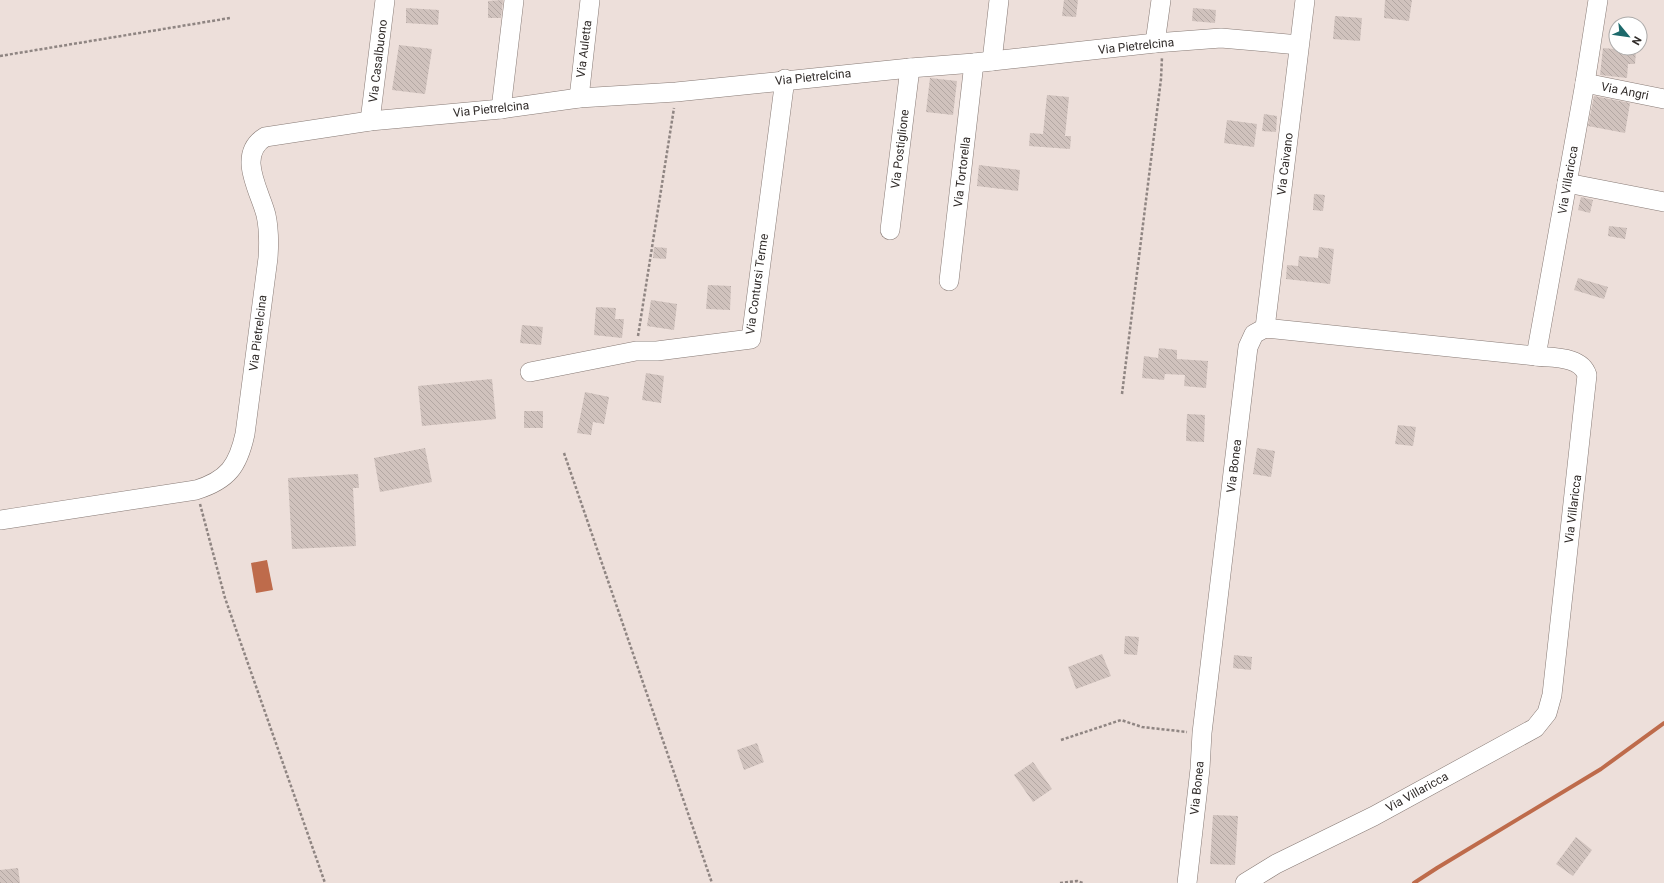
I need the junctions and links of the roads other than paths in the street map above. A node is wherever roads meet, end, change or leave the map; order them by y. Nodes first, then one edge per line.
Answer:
1 (385, 0) edge
2 (514, 0) edge
3 (590, 0) edge
4 (999, 0) edge
5 (1161, 0) edge
6 (1305, 0) edge
7 (1598, 0) edge
8 (1158, 43) junction
9 (1300, 45) junction
10 (983, 62) junction
11 (910, 68) junction
12 (785, 79) junction
13 (1585, 83) junction
14 (579, 98) junction
15 (1664, 99) edge
16 (501, 109) junction
17 (370, 121) junction
18 (1567, 183) junction
19 (1664, 202) edge
20 (890, 230) dead end
21 (949, 282) dead end
22 (1265, 328) junction
23 (1536, 356) junction
24 (530, 372) dead end
25 (0, 520) edge
26 (1187, 883) edge
27 (1245, 883) edge

1 - 17 street, Via Casalbuono
2 - 16 street
3 - 14 street, Via Auletta
4 - 10 street, Via Tortorella
5 - 8 street
6 - 9 street, Via Caivano
7 - 13 street, Via Villaricca
8 - 9 street, Via Pietrelcina
8 - 10 street, Via Pietrelcina
9 - 22 street, Via Caivano
10 - 11 street, Via Pietrelcina
10 - 21 street, Via Tortorella
11 - 12 street, Via Pietrelcina
11 - 20 street, Via Postiglione
12 - 14 street, Via Pietrelcina
12 - 24 street, Via Contursi Terme
13 - 15 street, Via Angri
13 - 18 street, Via Villaricca
14 - 16 street, Via Pietrelcina
16 - 17 street, Via Pietrelcina
17 - 25 street, Via Pietrelcina
18 - 19 street
18 - 23 street, Via Villaricca
22 - 23 street
22 - 26 street, Via Bonea
23 - 27 street, Via Villaricca

